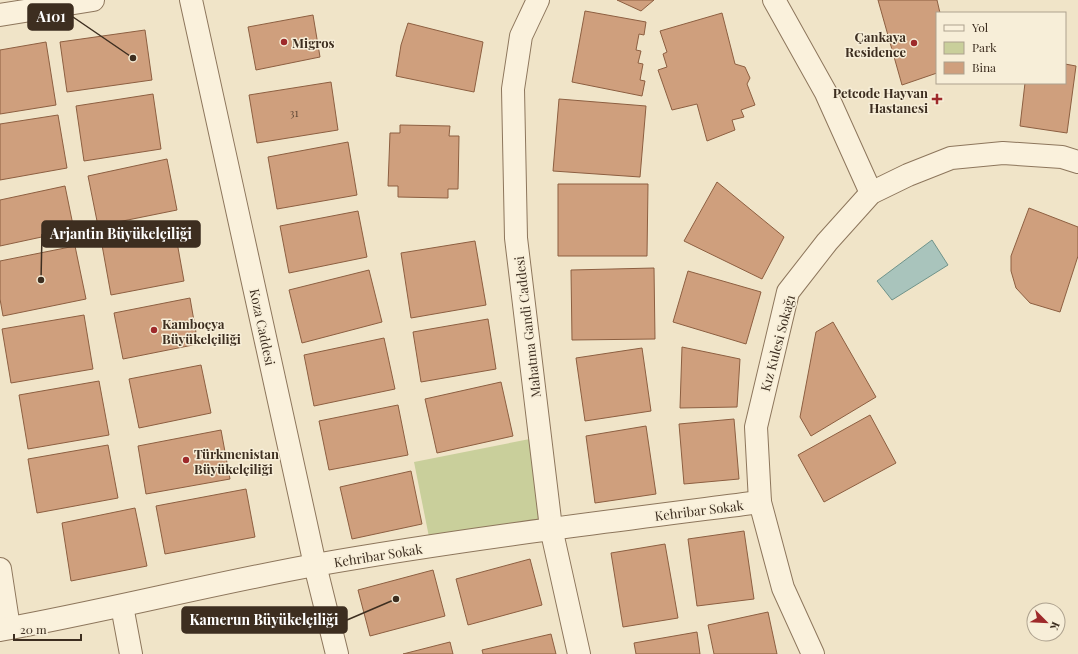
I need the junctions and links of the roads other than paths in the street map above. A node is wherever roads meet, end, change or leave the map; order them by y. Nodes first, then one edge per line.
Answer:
1 (93, 0) edge
2 (191, 0) edge
3 (538, 0) edge
4 (774, 0) edge
5 (0, 15) edge
6 (1078, 162) edge
7 (871, 193) junction
8 (760, 502) junction
9 (551, 528) junction
10 (315, 565) junction
11 (0, 568) edge
12 (122, 606) junction
13 (5, 629) edge
14 (131, 654) edge
15 (337, 654) edge
16 (579, 654) edge
17 (813, 654) edge

1 - 5 street
2 - 10 street, Koza Caddesi
3 - 9 street, Mahatma Gandi Caddesi
4 - 7 street
6 - 7 street, Kız Kulesi Sokağı
7 - 8 street, Kız Kulesi Sokağı
8 - 9 street, Kehribar Sokak
8 - 17 street, Kız Kulesi Sokağı
9 - 10 street, Kehribar Sokak
9 - 16 street, Mahatma Gandi Caddesi
10 - 12 street, Kehribar Sokak
10 - 15 street, Koza Caddesi
11 - 13 street
12 - 13 street, Kehribar Sokak
12 - 14 street

